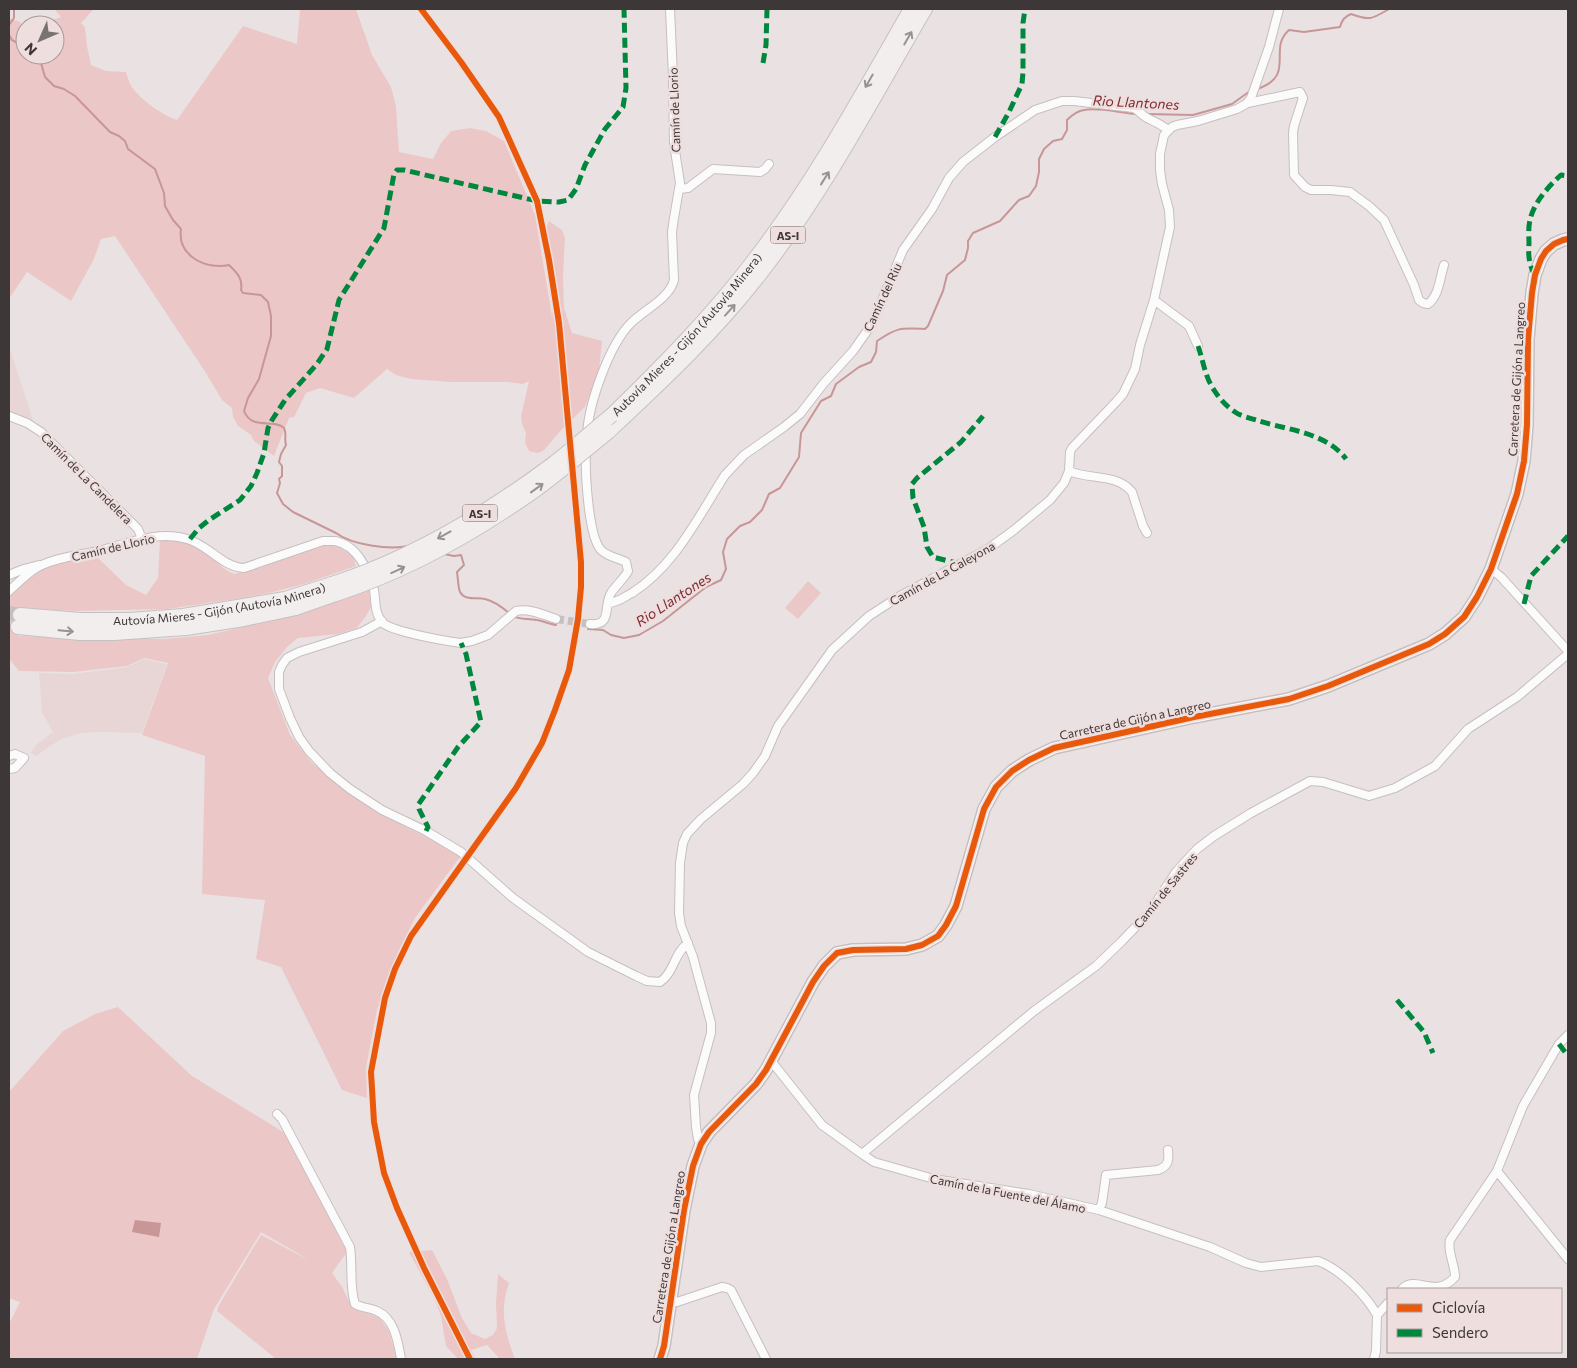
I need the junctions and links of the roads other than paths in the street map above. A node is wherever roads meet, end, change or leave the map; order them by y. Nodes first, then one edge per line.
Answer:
1 (670, 9) edge
2 (911, 9) edge
3 (925, 9) edge
4 (1279, 9) edge
5 (1246, 104) junction
6 (1168, 130) junction
7 (769, 164) dead end
8 (680, 189) junction
9 (1568, 239) edge
10 (1444, 265) dead end
11 (1154, 300) junction
12 (1198, 346) dead end
13 (9, 416) edge
14 (1068, 471) junction
15 (1147, 533) dead end
16 (142, 539) junction
17 (40, 565) junction
18 (1491, 569) junction
19 (9, 575) edge
20 (334, 589) junction
21 (9, 591) edge
22 (608, 603) junction
23 (556, 619) tunnel mouth
24 (19, 621) tunnel mouth
25 (382, 621) junction
26 (590, 624) tunnel mouth
27 (1568, 653) edge
28 (9, 756) edge
29 (9, 769) edge
30 (688, 943) junction
31 (1568, 1035) edge
32 (772, 1062) junction
33 (277, 1114) dead end
34 (701, 1144) junction
35 (1168, 1150) dead end
36 (862, 1154) junction
37 (1498, 1171) junction
38 (1099, 1210) junction
39 (1568, 1259) edge
40 (1403, 1288) edge
41 (1432, 1288) edge
42 (1432, 1288) edge
43 (670, 1301) junction
44 (1387, 1304) edge
45 (1377, 1315) junction
46 (401, 1359) edge
47 (660, 1359) edge
48 (766, 1359) edge
49 (1374, 1359) edge

1 - 8 street, Camín de Llorio
2 -> 20 highway, Autovía Mieres - Gijón (Autovía Minera) / AS-I, bridge
20 -> 3 highway, Autovía Mieres - Gijón (Autovía Minera) / AS-I, bridge
4 - 5 street
5 - 6 street
5 - 10 street
6 - 11 street, Camín de La Caleyona
6 - 22 street, Camín del Riu
7 - 8 street
8 - 22 street, Camín de Llorio
9 - 18 street, Carretera de Gijón a Langreo
11 - 12 street
11 - 14 street, Camín de La Caleyona
13 - 16 street, Camín de La Candelera
14 - 15 street
14 - 30 street, Camín de La Caleyona
16 - 17 street, Camín de Llorio
16 - 25 street, Camín de Llorio
17 - 19 street, Camín de Llorio
17 - 21 street, Camín de Llorio
18 - 27 street
18 - 32 street, Carretera de Gijón a Langreo
20 - 24 highway, Autovía Mieres - Gijón (Autovía Minera) / AS-I
22 - 26 street, Camín de Llorio
23 - 25 street
25 - 30 street
27 - 36 street, Camín de Sastres
28 - 29 street
30 - 34 street, Camín de La Caleyona
31 - 37 street
32 - 34 street, Carretera de Gijón a Langreo
32 - 36 street, Camín de la Fuente del Álamo
33 - 46 street
34 - 43 street, Carretera de Gijón a Langreo
35 - 38 street
36 - 38 street, Camín de la Fuente del Álamo
37 - 39 street
37 - 42 street
38 - 45 street, Camín de la Fuente del Álamo
40 - 41 street
43 - 47 street, Carretera de Gijón a Langreo
43 - 48 street
44 - 45 street
45 - 49 street

